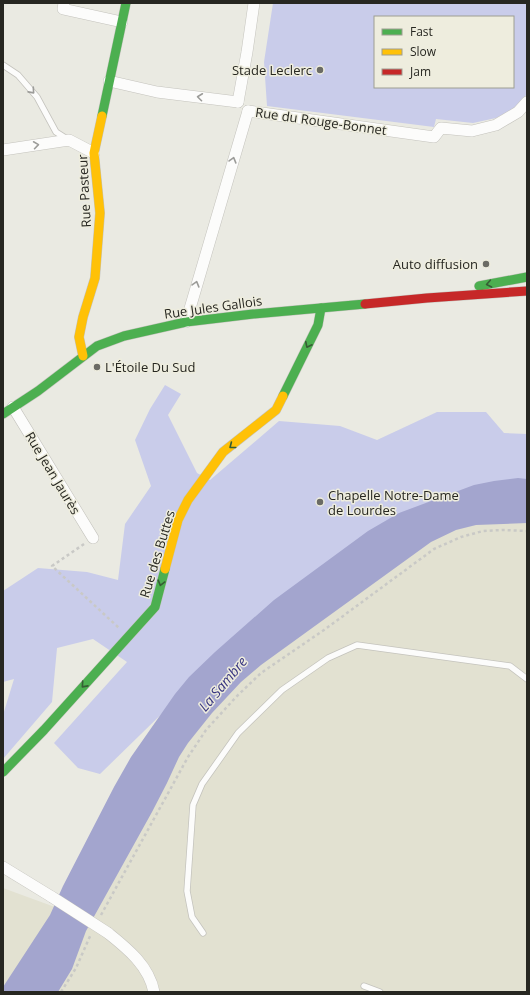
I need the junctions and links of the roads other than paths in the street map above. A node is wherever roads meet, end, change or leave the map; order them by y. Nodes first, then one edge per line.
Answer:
1 (64, 3) edge
2 (126, 3) edge
3 (254, 3) edge
4 (122, 22) junction
5 (3, 66) edge
6 (109, 81) junction
7 (238, 102) junction
8 (527, 102) edge
9 (248, 111) junction
10 (69, 140) junction
11 (3, 150) edge
12 (94, 153) junction
13 (527, 277) edge
14 (527, 286) edge
15 (527, 291) edge
16 (481, 294) junction
17 (427, 298) junction
18 (321, 308) junction
19 (186, 322) junction
20 (82, 356) junction
21 (7, 409) edge
22 (93, 538) road end
23 (527, 679) edge
24 (3, 772) edge
25 (3, 867) edge
26 (203, 933) dead end
27 (364, 986) dead end
28 (154, 992) edge
29 (380, 992) edge

1 - 4 street
2 - 4 street, Rue Pasteur
3 - 7 street
4 - 6 street, Rue Pasteur
5 -> 10 lane
7 -> 6 street
6 - 12 street, Rue Pasteur
7 - 9 street
8 - 9 street, Rue du Rouge-Bonnet
19 -> 9 street, Rue du Rouge-Bonnet
11 -> 10 street
10 - 12 street
12 - 20 street, Rue Pasteur
13 -> 17 street, Rue Jules Gallois
14 - 16 street
15 - 16 street, Rue Jules Gallois
16 - 17 street, Rue Jules Gallois
17 - 18 street, Rue Jules Gallois
18 - 19 street, Rue Jules Gallois
18 -> 24 street, Rue des Buttes
19 - 20 street, Rue Jules Gallois
20 - 21 street, Rue Jules Gallois
21 - 22 street, Rue Jean Jaurès
23 - 26 lane
25 - 28 street, bridge
27 - 29 lane

